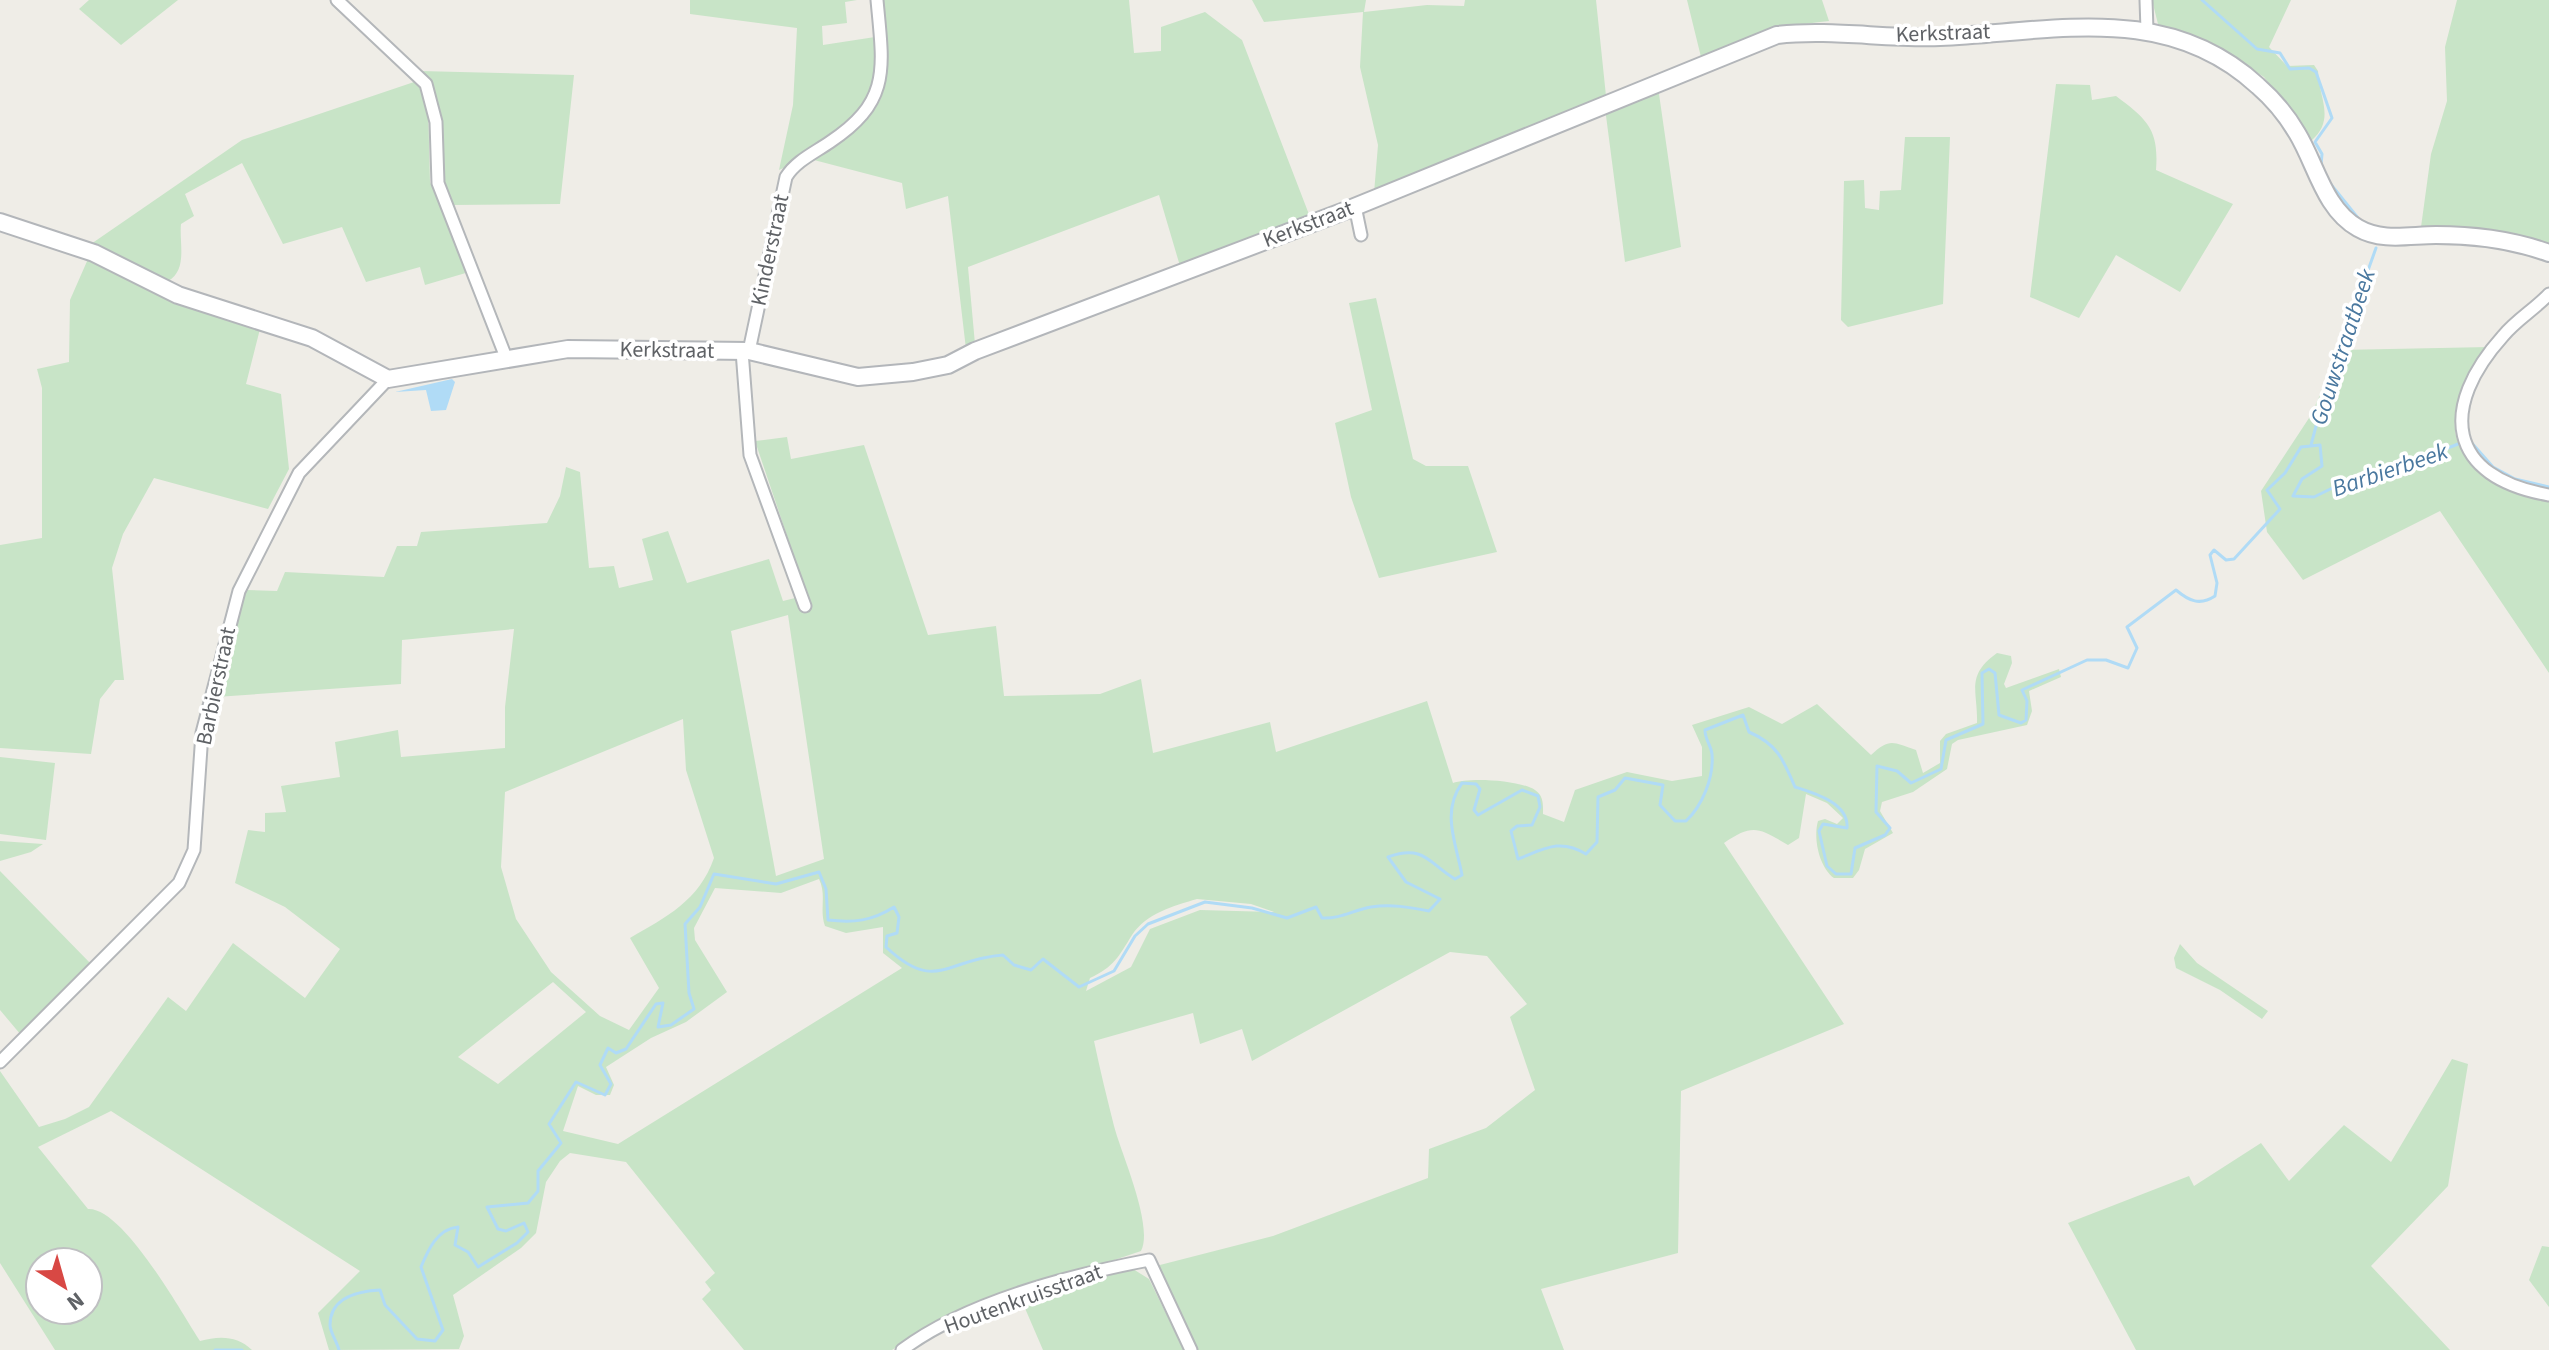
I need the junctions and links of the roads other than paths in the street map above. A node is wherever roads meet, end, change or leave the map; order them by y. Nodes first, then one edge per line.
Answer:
1 (337, 0) edge
2 (877, 0) edge
3 (2146, 0) edge
4 (2147, 30) junction
5 (1355, 206) junction
6 (0, 222) edge
7 (1361, 235) dead end
8 (2549, 253) edge
9 (2549, 294) edge
10 (746, 351) junction
11 (507, 360) junction
12 (388, 379) junction
13 (2549, 495) edge
14 (805, 606) dead end
15 (0, 1062) edge
16 (902, 1350) edge
17 (1191, 1350) edge

1 - 11 street
2 - 10 street, Kinderstraat
3 - 4 street
4 - 5 street, Kerkstraat
4 - 8 street, Kerkstraat
5 - 7 street
5 - 10 street, Kerkstraat
6 - 12 street
9 - 13 street
10 - 11 street, Kerkstraat
10 - 14 street, Kinderstraat
11 - 12 street, Kerkstraat
12 - 15 street, Barbierstraat
16 - 17 street, Houtenkruisstraat

